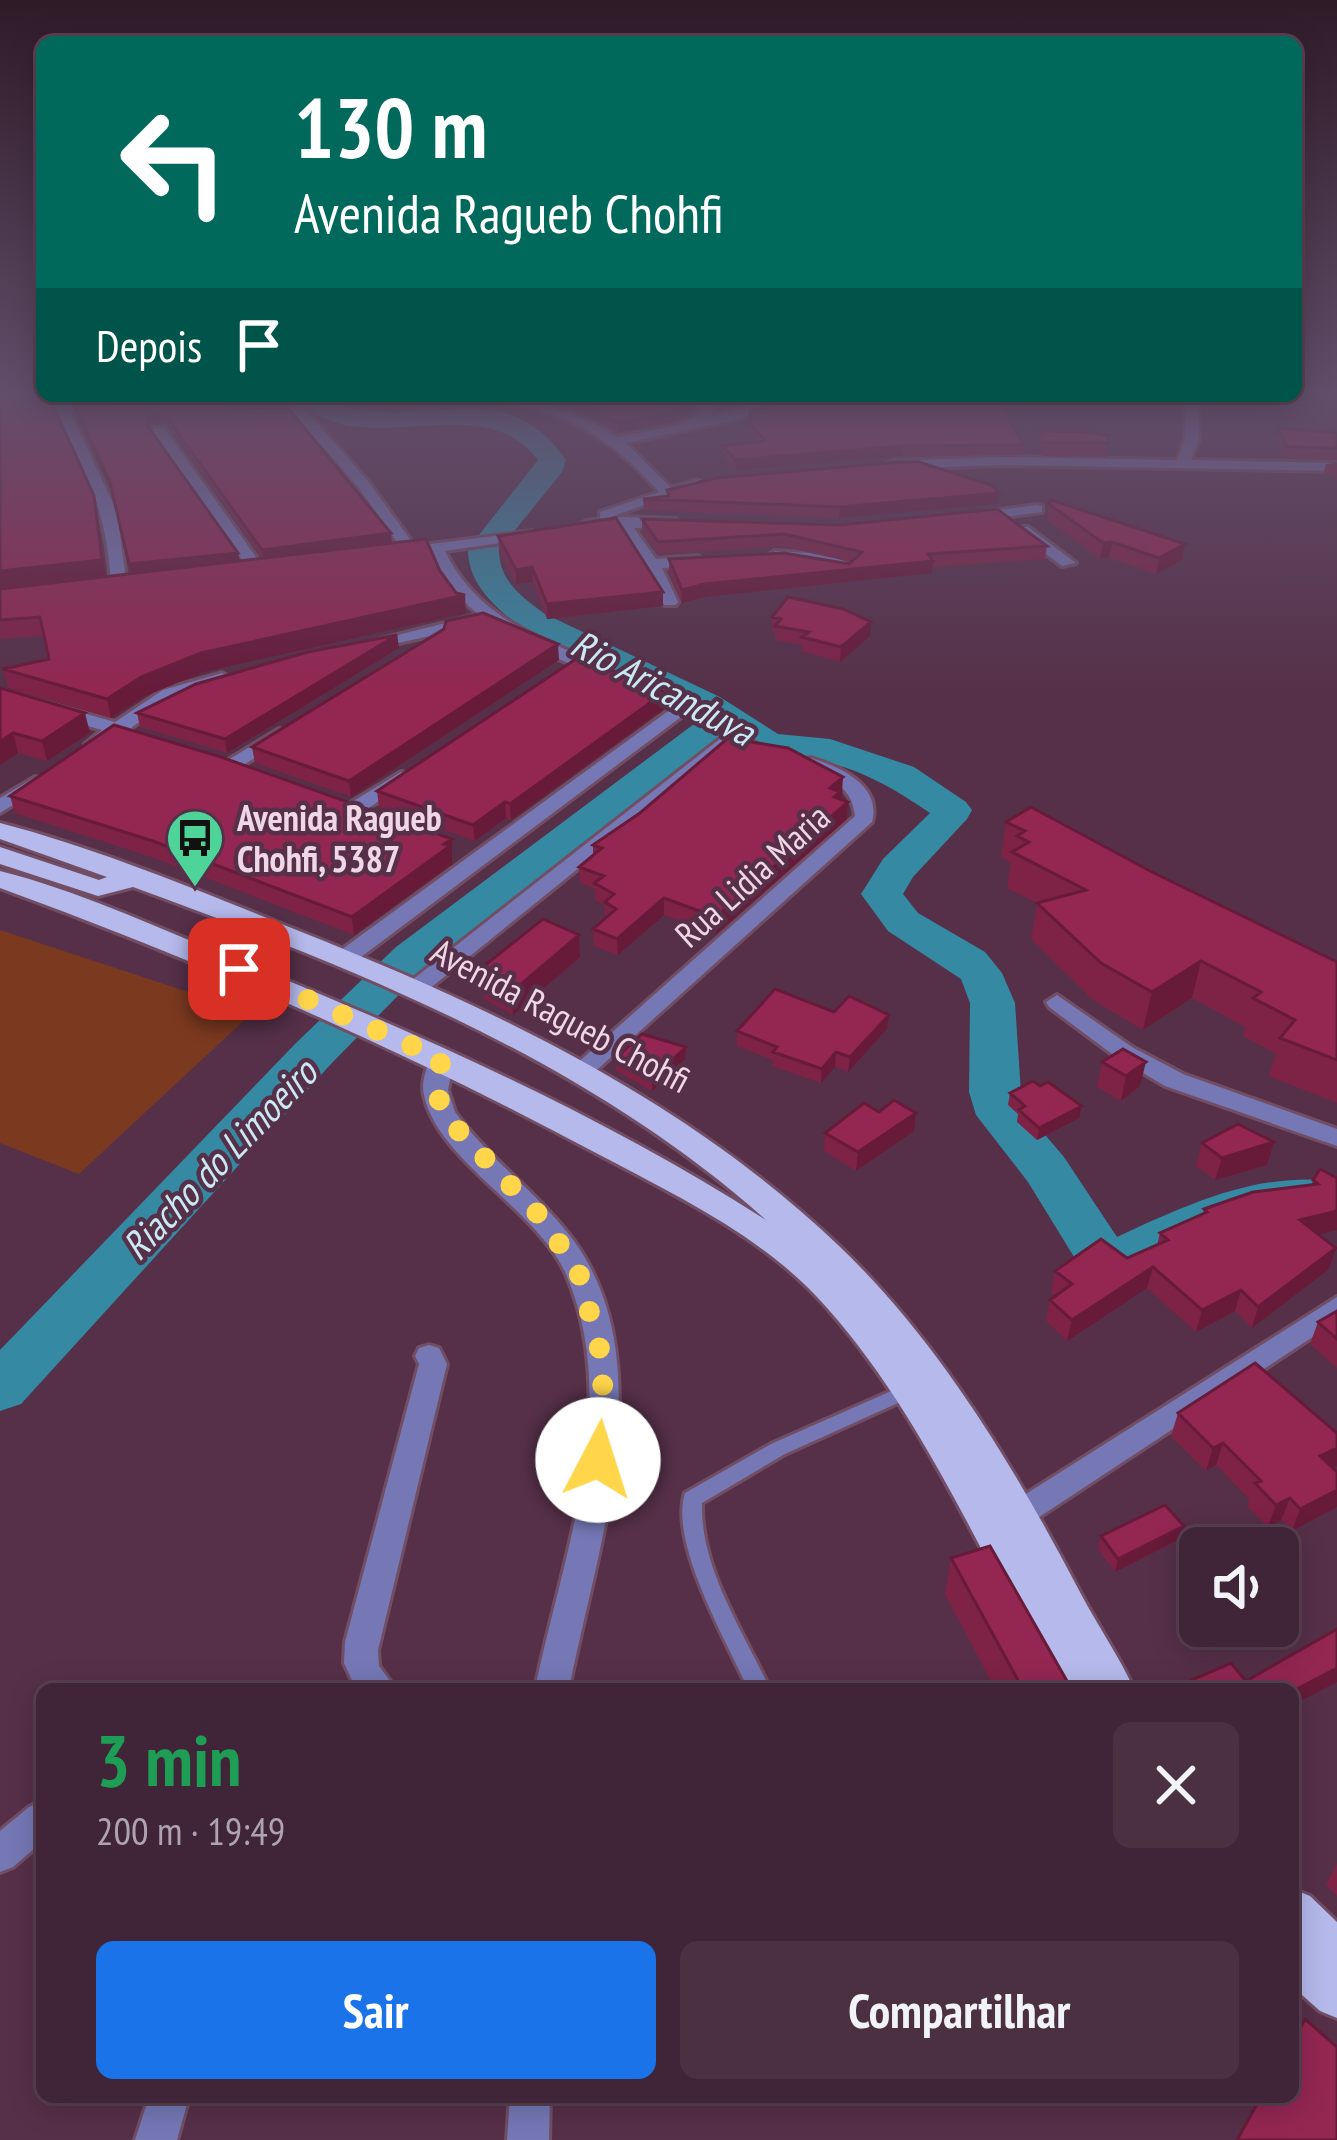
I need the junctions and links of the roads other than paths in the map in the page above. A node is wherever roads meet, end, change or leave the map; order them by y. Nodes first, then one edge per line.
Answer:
1 (107, 494) edge
2 (203, 494) edge
3 (370, 494) edge
4 (657, 494) edge
5 (1036, 509) dead end
6 (1001, 514) junction
7 (954, 519) edge
8 (622, 522) junction
9 (690, 523) edge
10 (560, 529) junction
11 (436, 548) junction
12 (411, 551) junction
13 (389, 554) edge
14 (759, 556) edge
15 (716, 560) edge
16 (1069, 562) dead end
17 (652, 564) junction
18 (849, 566) edge
19 (280, 568) edge
20 (258, 571) junction
21 (235, 574) edge
22 (142, 584) edge
23 (119, 587) junction
24 (95, 590) edge
25 (670, 602) dead end
26 (487, 618) junction
27 (454, 626) junction
28 (344, 650) edge
29 (398, 660) edge
30 (578, 660) junction
31 (559, 673) edge
32 (234, 675) edge
33 (0, 695) edge
34 (305, 718) edge
35 (118, 728) junction
36 (140, 735) edge
37 (78, 754) edge
38 (208, 758) edge
39 (230, 765) junction
40 (59, 767) edge
41 (251, 772) edge
42 (410, 772) edge
43 (333, 802) edge
44 (0, 807) edge
45 (354, 809) junction
46 (376, 817) edge
47 (0, 831) edge
48 (463, 848) dead end
49 (0, 855) edge
50 (485, 856) junction
51 (135, 878) junction
52 (0, 879) edge
53 (353, 962) junction
54 (411, 987) junction
55 (1057, 1001) dead end
56 (442, 1059) junction
57 (581, 1072) junction
58 (1337, 1138) edge
59 (1337, 1307) edge
60 (429, 1356) dead end
61 (918, 1386) junction
62 (1004, 1524) junction
63 (371, 1683) edge
64 (553, 1683) edge
65 (756, 1683) edge
66 (1077, 1683) edge
67 (1109, 1683) edge
68 (36, 1824) edge
69 (0, 1853) edge
70 (1299, 1919) edge
71 (1337, 1955) edge
72 (1299, 1960) edge
73 (1337, 1994) edge
74 (167, 2103) edge
75 (530, 2103) edge
76 (156, 2140) edge
77 (528, 2140) edge

1 - 23 street
2 - 20 street
3 - 12 street
4 - 10 street
5 - 6 street
6 - 7 street
6 - 16 street
8 - 9 street
8 - 10 street
8 - 17 street
10 - 11 street
11 - 12 street
11 - 26 street
12 - 13 street
14 - 18 street
15 - 17 street
17 - 25 street
19 - 20 street
20 - 21 street
22 - 23 street
23 - 24 street
26 - 27 street
26 - 30 street
27 - 28 street
27 - 29 street
30 - 31 street
30 - 50 street
32 - 35 street
33 - 35 street
34 - 39 street
35 - 36 street
35 - 37 street
38 - 39 street
39 - 41 street
40 - 44 street
42 - 45 street
43 - 45 street
45 - 46 street
47 - 51 main road, Avenida Ragueb Chohfi
48 - 50 street
49 - 51 main road
50 - 53 street
51 - 53 main road, Avenida Ragueb Chohfi
52 - 56 main road, Avenida Ragueb Chohfi
53 - 54 main road, Avenida Ragueb Chohfi
54 - 57 main road, Avenida Ragueb Chohfi
54 - 57 street, Rua Lidia Maria
55 - 58 street
56 - 61 main road, Avenida Ragueb Chohfi
56 - 64 street
57 - 61 main road, Avenida Ragueb Chohfi
59 - 62 street
60 - 63 street
61 - 62 main road, Avenida Ragueb Chohfi
61 - 65 lane
62 - 66 main road, Avenida Ragueb Chohfi
62 - 67 main road, Avenida Ragueb Chohfi
68 - 69 street
70 - 71 main road
72 - 73 main road
74 - 76 street
75 - 77 street

